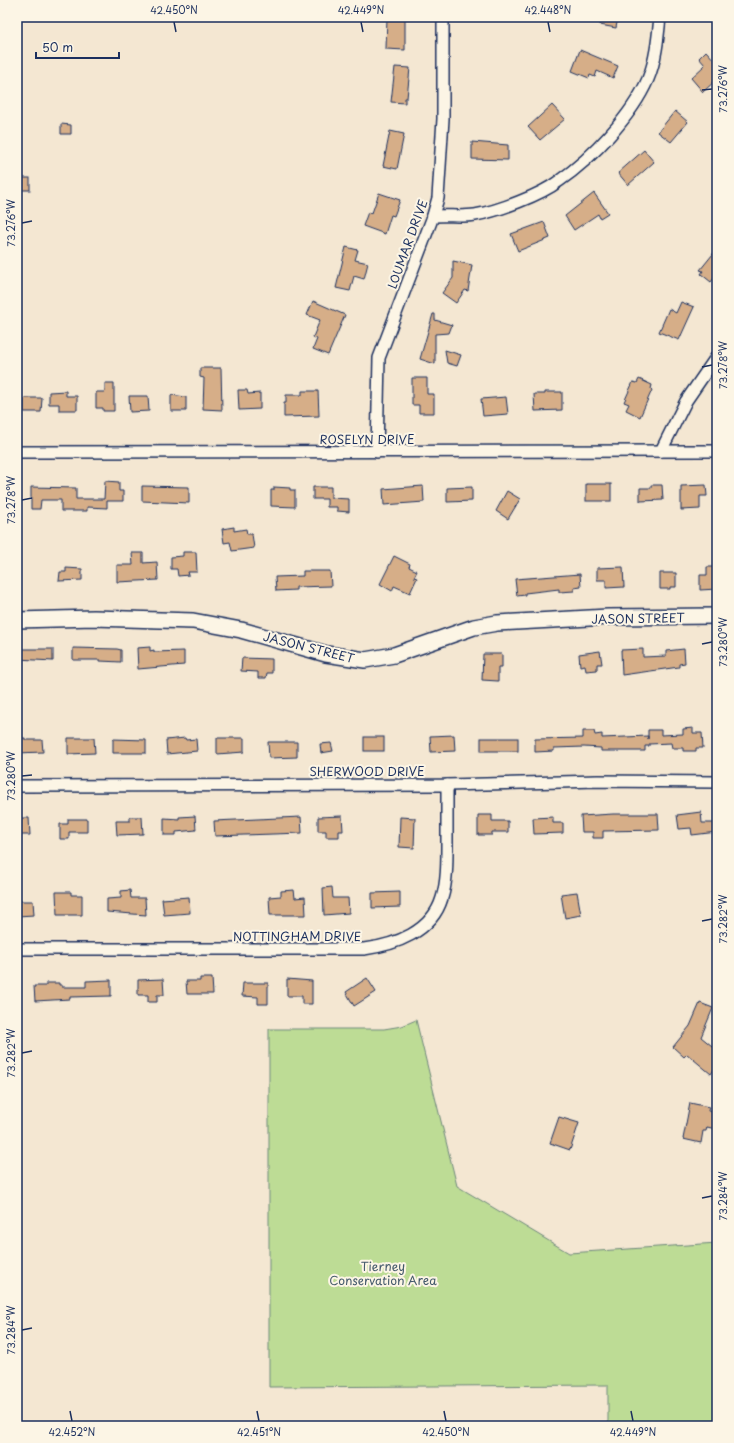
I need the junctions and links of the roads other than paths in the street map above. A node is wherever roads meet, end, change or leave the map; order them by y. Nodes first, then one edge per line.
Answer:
1 (443, 17) edge
2 (660, 17) edge
3 (433, 216) junction
4 (717, 356) edge
5 (661, 451) junction
6 (717, 451) edge
7 (17, 452) edge
8 (377, 452) junction
9 (717, 616) edge
10 (17, 620) edge
11 (717, 782) edge
12 (447, 785) junction
13 (17, 786) edge
14 (17, 949) edge

1 - 3 street, LOUMAR DRIVE
2 - 3 street
3 - 8 street, LOUMAR DRIVE
4 - 5 street
5 - 6 street, ROSELYN DRIVE
5 - 8 street, ROSELYN DRIVE
7 - 8 street, ROSELYN DRIVE
9 - 10 street, JASON STREET
11 - 12 street, SHERWOOD DRIVE
12 - 13 street, SHERWOOD DRIVE
12 - 14 street, NOTTINGHAM DRIVE

